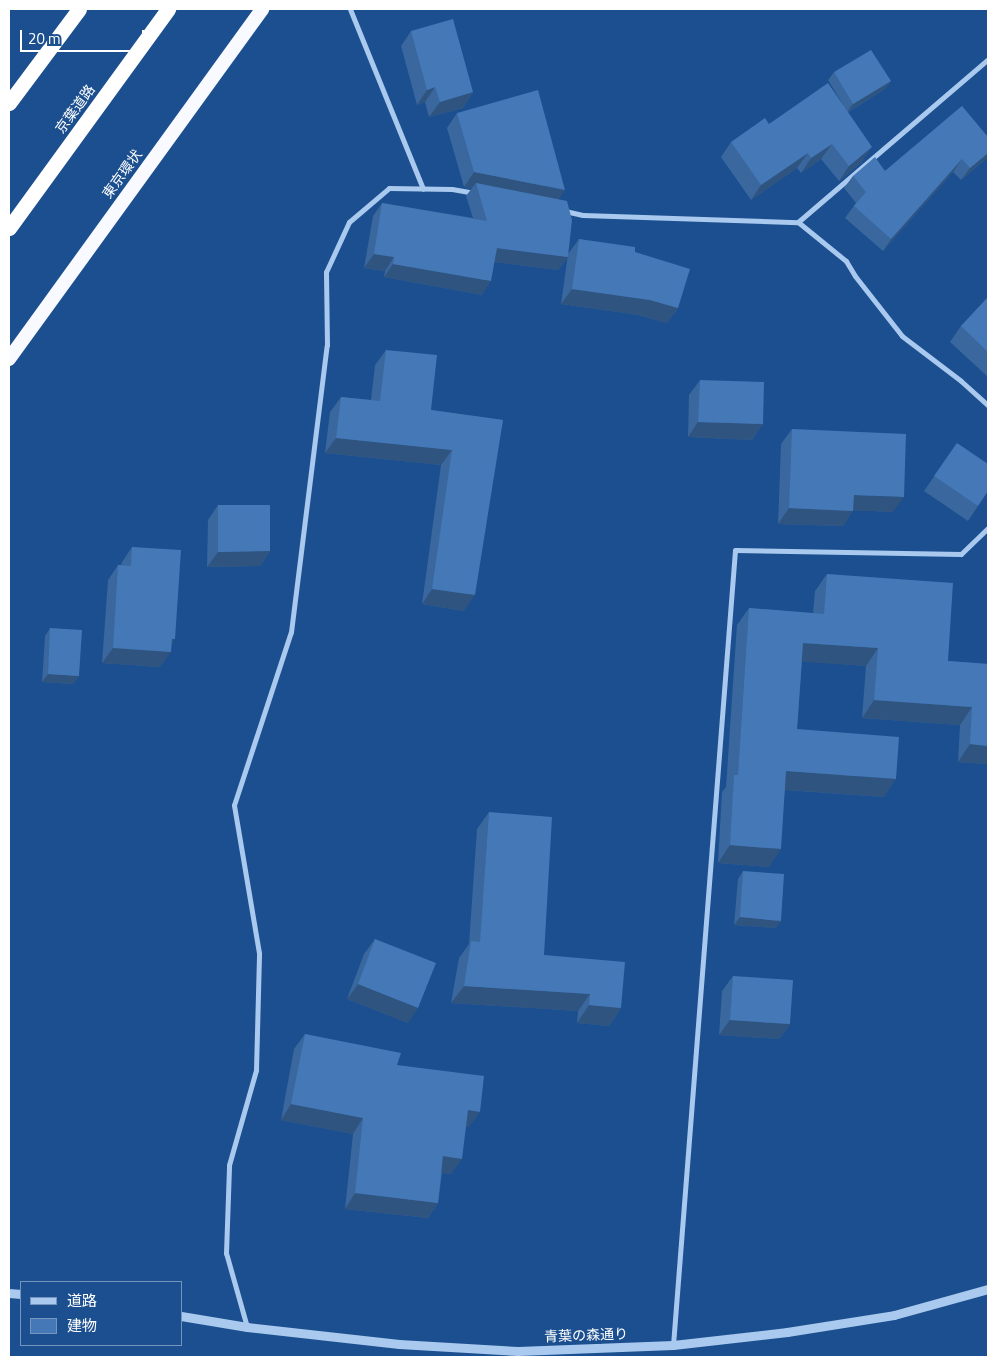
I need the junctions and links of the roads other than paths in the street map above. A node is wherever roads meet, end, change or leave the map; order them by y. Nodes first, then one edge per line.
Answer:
1 (79, 9) edge
2 (168, 9) edge
3 (262, 9) edge
4 (350, 9) edge
5 (988, 59) edge
6 (9, 103) edge
7 (423, 189) junction
8 (480, 194) edge
9 (555, 209) edge
10 (798, 222) junction
11 (9, 228) edge
12 (9, 359) edge
13 (988, 405) edge
14 (988, 528) edge
15 (988, 1289) edge
16 (182, 1316) edge
17 (247, 1327) junction
18 (673, 1345) junction

1 - 6 highway
2 - 11 highway, 京葉道路
3 - 12 highway, 東京環状
4 - 7 street
5 - 10 street
7 - 8 street
7 - 17 street
9 - 10 street
10 - 13 street
14 - 18 street
15 - 18 street, 青葉の森通り
16 - 17 street, 青葉の森通り
17 - 18 street, 青葉の森通り

